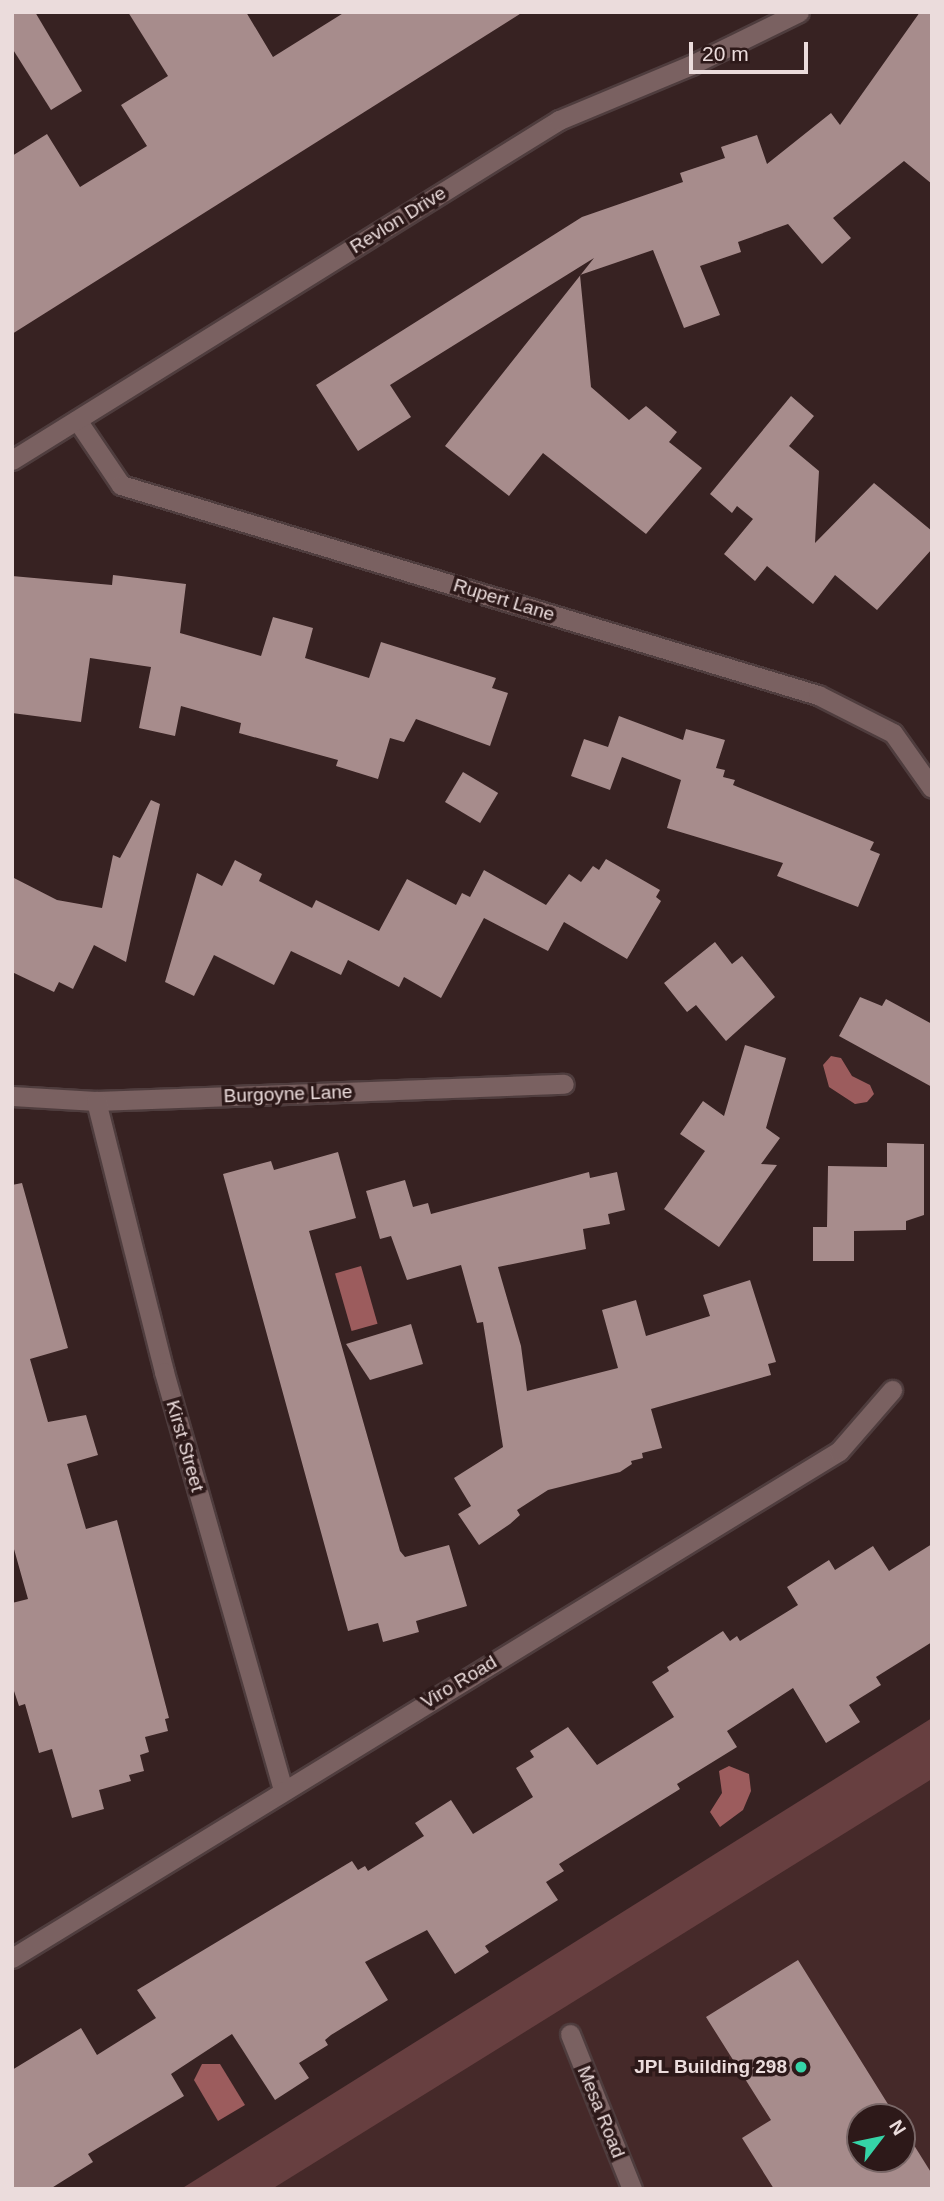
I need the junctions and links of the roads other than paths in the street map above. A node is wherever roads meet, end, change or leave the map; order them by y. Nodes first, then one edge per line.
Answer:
1 (799, 12) edge
2 (77, 420) junction
3 (12, 460) edge
4 (932, 788) edge
5 (564, 1084) dead end
6 (12, 1096) edge
7 (96, 1101) junction
8 (892, 1390) dead end
9 (283, 1790) junction
10 (12, 1958) edge
11 (570, 2034) dead end
12 (632, 2189) edge

1 - 2 street, Revlon Drive
2 - 3 street, Revlon Drive
2 - 4 street, Rupert Lane
5 - 7 street, Burgoyne Lane
6 - 7 street, Burgoyne Lane
7 - 9 street, Kirst Street
8 - 9 street, Viro Road
9 - 10 street, Viro Road
11 - 12 street, Mesa Road

